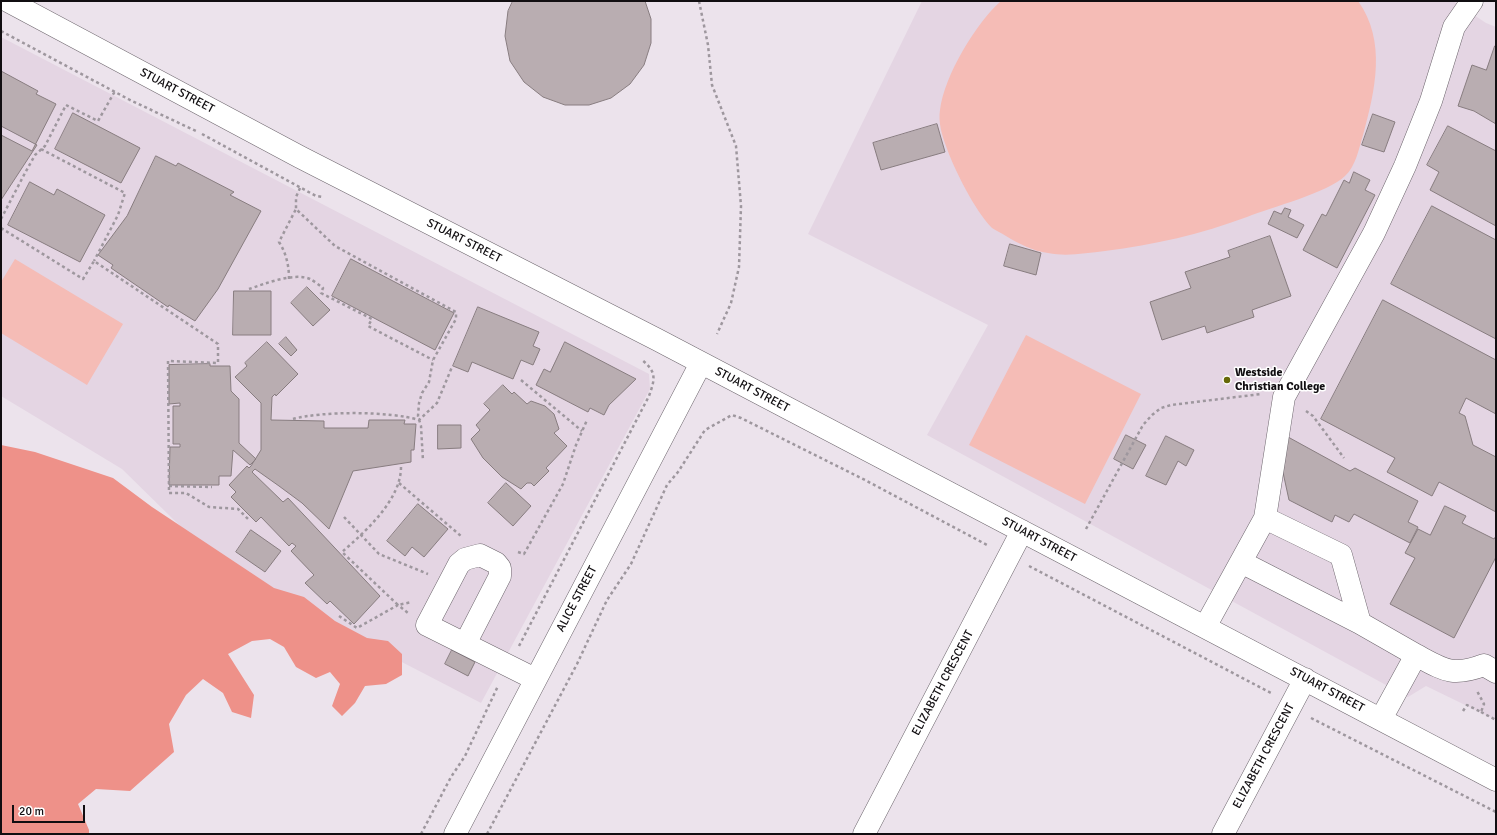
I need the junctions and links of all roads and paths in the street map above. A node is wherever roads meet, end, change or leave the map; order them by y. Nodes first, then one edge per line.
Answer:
1 (8, 1) edge
2 (699, 1) edge
3 (1472, 1) edge
4 (1, 31) edge
5 (115, 91) junction
6 (41, 149) junction
7 (300, 188) junction
8 (330, 198) dead end
9 (296, 209) junction
10 (1, 219) edge
11 (1, 228) edge
12 (94, 261) junction
13 (289, 279) junction
14 (249, 289) dead end
15 (718, 334) dead end
16 (637, 357) dead end
17 (433, 360) junction
18 (701, 363) junction
19 (452, 367) dead end
20 (521, 380) dead end
21 (1267, 393) dead end
22 (1300, 407) dead end
23 (293, 419) dead end
24 (419, 420) junction
25 (582, 431) dead end
26 (1344, 458) dead end
27 (423, 460) dead end
28 (401, 467) dead end
29 (399, 483) junction
30 (169, 486) junction
31 (212, 487) dead end
32 (344, 517) dead end
33 (1266, 518) junction
34 (250, 521) dead end
35 (1086, 529) dead end
36 (1022, 531) junction
37 (360, 536) junction
38 (464, 538) dead end
39 (342, 552) dead end
40 (1009, 556) junction
41 (1241, 562) junction
42 (428, 574) dead end
43 (398, 605) dead end
44 (339, 616) dead end
45 (1360, 623) junction
46 (1205, 627) junction
47 (465, 644) dead end
48 (1416, 655) junction
49 (508, 666) junction
50 (1496, 672) edge
51 (535, 679) junction
52 (1305, 679) junction
53 (1291, 706) junction
54 (1476, 710) dead end
55 (1464, 711) dead end
56 (1480, 712) dead end
57 (1381, 719) junction
58 (1496, 720) edge
59 (1496, 780) edge
60 (1496, 812) edge
61 (421, 834) edge
62 (454, 834) edge
63 (487, 834) edge
64 (864, 834) edge
65 (1223, 834) edge

1 - 18 street, STUART STREET
2 - 15 path
3 - 33 street
4 - 5 path
5 - 6 path
5 - 7 path
6 - 10 path
6 - 12 path
7 - 8 path
7 - 9 path
9 - 13 path
9 - 17 path
11 - 12 path
12 - 30 path
13 - 14 path
13 - 17 path
16 - 49 path
17 - 24 path
18 - 36 street, STUART STREET
18 - 51 street, ALICE STREET
19 - 24 path
20 - 25 path
21 - 35 path
22 - 26 path
23 - 24 path
24 - 27 path
28 - 29 path
29 - 37 path
29 - 38 path
30 - 31 path
30 - 34 path
32 - 37 path
33 - 41 street
33 - 45 street
36 - 40 street, ELIZABETH CRESCENT
36 - 46 street, STUART STREET
37 - 39 path
37 - 42 path
40 - 53 path
40 - 63 path
40 - 64 street, ELIZABETH CRESCENT
41 - 45 street
41 - 46 street
43 - 44 path
45 - 48 street
46 - 52 street, STUART STREET
47 - 49 street
48 - 50 street
48 - 57 street
49 - 51 street
49 - 61 path
51 - 62 street, ALICE STREET
52 - 53 street, ELIZABETH CRESCENT
52 - 57 street, STUART STREET
53 - 60 path
53 - 65 street, ELIZABETH CRESCENT
54 - 55 path
56 - 58 path
57 - 59 street, STUART STREET

